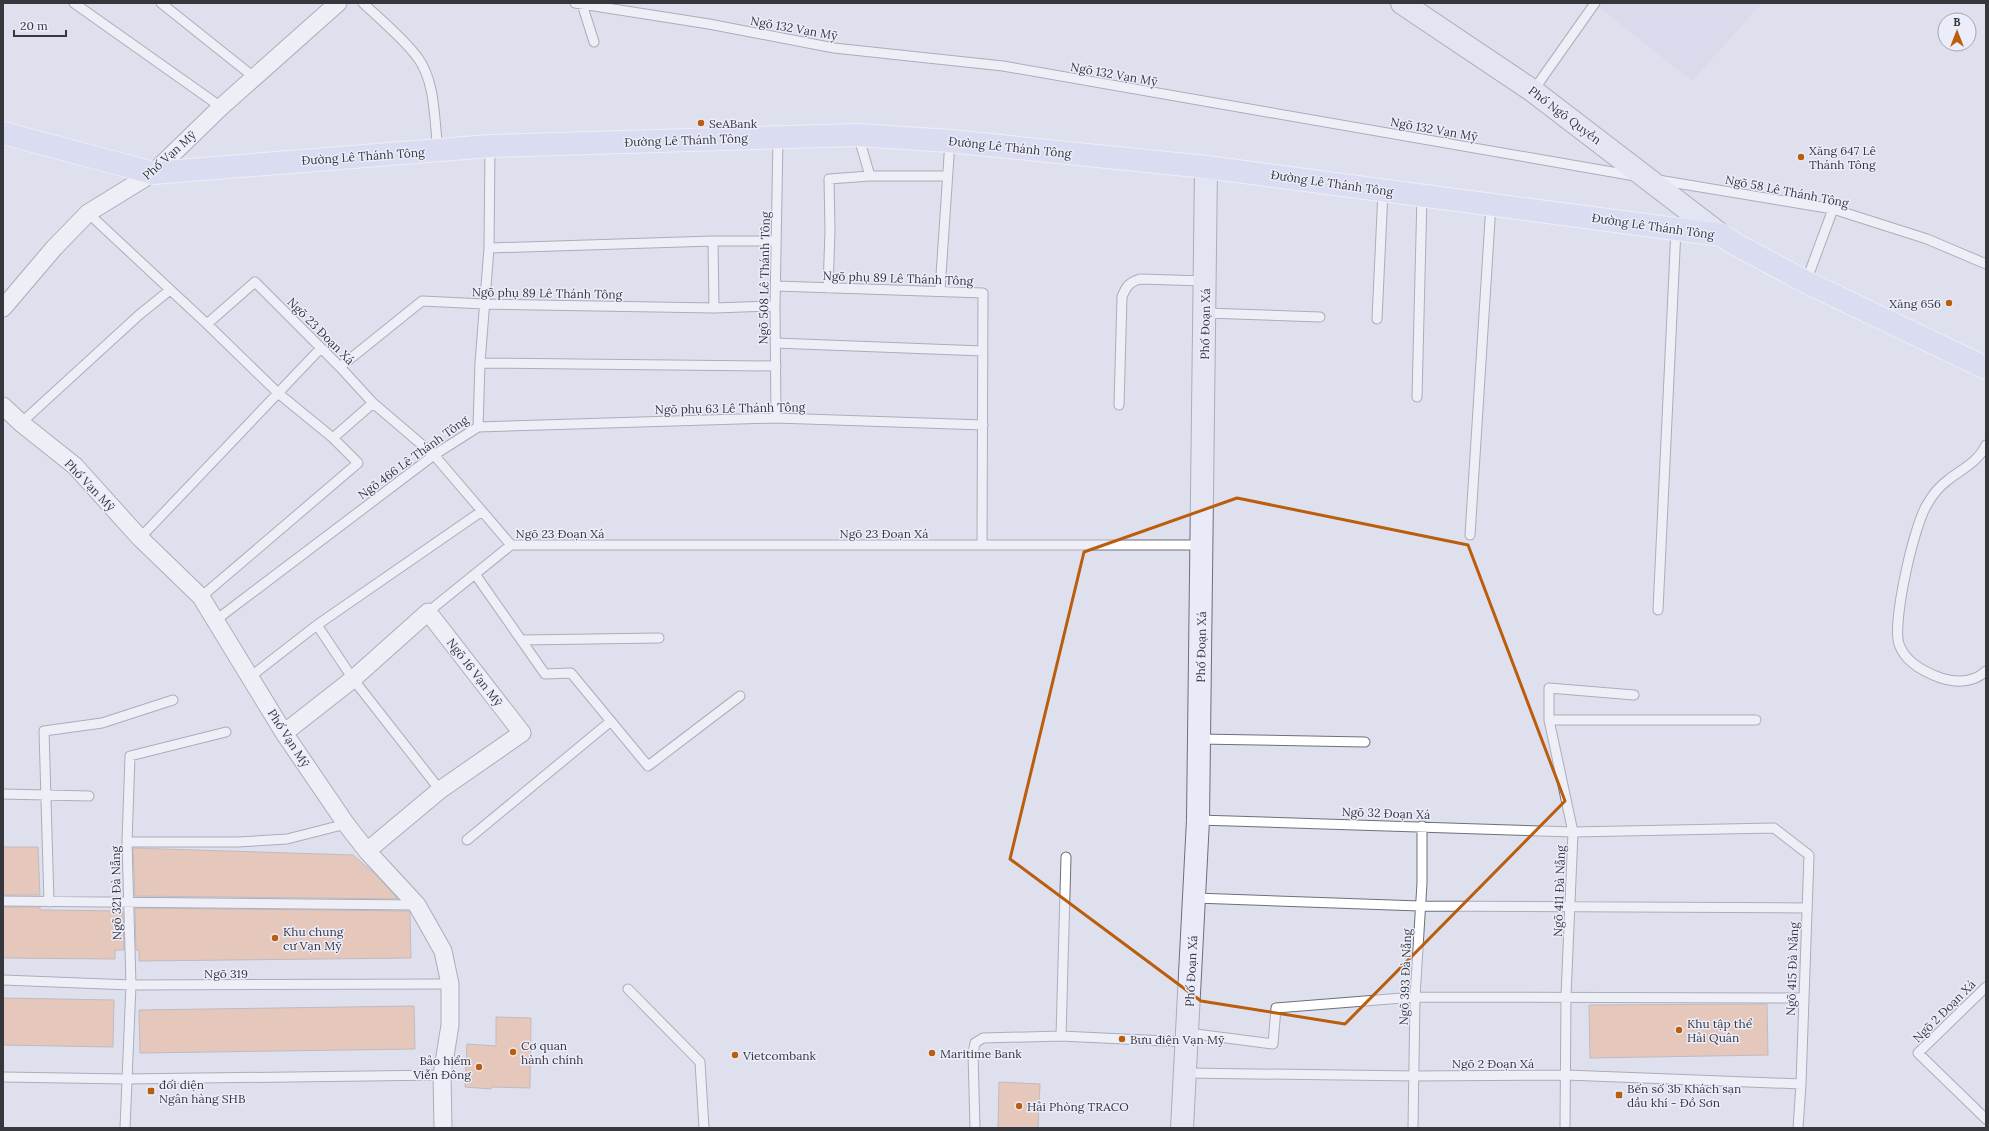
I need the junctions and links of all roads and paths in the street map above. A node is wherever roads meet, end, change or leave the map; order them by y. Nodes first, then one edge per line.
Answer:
1 (74, 3) edge
2 (161, 3) edge
3 (338, 3) edge
4 (364, 3) edge
5 (1402, 3) edge
6 (1595, 3) edge
7 (579, 4) edge
8 (594, 42) dead end
9 (255, 78) junction
10 (1533, 91) junction
11 (221, 108) junction
12 (3, 134) edge
13 (858, 135) junction
14 (778, 138) junction
15 (950, 141) junction
16 (490, 146) junction
17 (438, 150) junction
18 (1206, 167) junction
19 (153, 173) junction
20 (870, 176) junction
21 (947, 176) junction
22 (1648, 178) junction
23 (1383, 190) junction
24 (1422, 195) junction
25 (1491, 204) junction
26 (1833, 209) junction
27 (88, 214) junction
28 (1676, 229) junction
29 (1721, 235) junction
30 (713, 241) junction
31 (776, 241) junction
32 (489, 248) junction
33 (1986, 264) edge
34 (1205, 281) junction
35 (1806, 282) junction
36 (776, 286) junction
37 (828, 288) junction
38 (170, 290) junction
39 (940, 290) junction
40 (484, 304) junction
41 (775, 306) junction
42 (3, 308) edge
43 (714, 308) junction
44 (1205, 313) junction
45 (1320, 317) dead end
46 (1377, 319) dead end
47 (207, 324) junction
48 (775, 343) junction
49 (321, 348) junction
50 (983, 351) junction
51 (480, 364) junction
52 (776, 366) junction
53 (340, 367) junction
54 (1986, 368) edge
55 (278, 393) junction
56 (1417, 397) dead end
57 (373, 403) junction
58 (1119, 405) dead end
59 (3, 406) edge
60 (776, 418) junction
61 (21, 423) junction
62 (983, 425) junction
63 (478, 427) junction
64 (333, 438) junction
65 (1985, 451) edge
66 (434, 455) junction
67 (482, 511) junction
68 (1470, 535) dead end
69 (140, 538) junction
70 (511, 545) junction
71 (982, 545) junction
72 (1203, 545) junction
73 (475, 574) junction
74 (201, 597) junction
75 (1658, 610) dead end
76 (428, 612) junction
77 (216, 620) junction
78 (316, 625) junction
79 (659, 638) dead end
80 (521, 640) junction
81 (1986, 671) edge
82 (250, 677) junction
83 (353, 679) junction
84 (1634, 695) dead end
85 (740, 696) dead end
86 (173, 700) dead end
87 (1549, 720) junction
88 (1756, 720) dead end
89 (611, 721) junction
90 (226, 732) dead end
91 (284, 733) junction
92 (1199, 739) junction
93 (1365, 742) dead end
94 (440, 790) junction
95 (3, 794) edge
96 (46, 796) junction
97 (89, 796) dead end
98 (1198, 820) junction
99 (346, 824) junction
100 (1422, 826) junction
101 (1774, 828) joint
102 (1573, 832) junction
103 (467, 840) dead end
104 (127, 842) junction
105 (367, 851) junction
106 (1066, 857) dead end
107 (1194, 898) junction
108 (3, 901) edge
109 (49, 902) junction
110 (128, 903) junction
111 (417, 905) junction
112 (1420, 906) junction
113 (1571, 906) junction
114 (1807, 908) junction
115 (3, 980) edge
116 (450, 984) junction
117 (131, 985) junction
118 (1986, 986) edge
119 (628, 989) dead end
120 (1566, 996) junction
121 (1415, 997) junction
122 (1802, 998) junction
123 (1061, 1036) junction
124 (1188, 1038) junction
125 (1186, 1073) junction
126 (442, 1075) junction
127 (1566, 1075) junction
128 (1414, 1076) junction
129 (3, 1077) edge
130 (126, 1079) junction
131 (1801, 1084) junction
132 (1986, 1120) edge
133 (125, 1128) edge
134 (443, 1128) edge
135 (704, 1128) edge
136 (975, 1128) edge
137 (1182, 1128) edge
138 (1413, 1128) edge
139 (1565, 1128) edge
140 (1798, 1128) edge

1 - 11 lane
2 - 9 lane
3 - 9 street, Phố Vạn Mỹ
4 - 17 lane
5 - 10 street, Phố Ngô Quyền
6 - 10 lane
7 - 8 lane
7 - 22 lane, Ngõ 132 Vạn Mỹ
9 - 11 street, Phố Vạn Mỹ
10 - 22 street, Phố Ngô Quyền
11 - 19 street, Phố Vạn Mỹ
12 - 19 main road, Đường Lê Thánh Tông
13 - 14 main road, Đường Lê Thánh Tông
13 - 15 main road, Đường Lê Thánh Tông
13 - 20 lane
14 - 16 main road, Đường Lê Thánh Tông
14 - 31 lane, Ngõ 508 Lê Thánh Tông
15 - 18 main road, Đường Lê Thánh Tông
15 - 21 lane
16 - 17 main road, Đường Lê Thánh Tông
16 - 32 lane, Ngõ 466 Lê Thánh Tông
17 - 19 main road, Đường Lê Thánh Tông
18 - 23 main road, Đường Lê Thánh Tông
18 - 34 street, Phố Đoạn Xá
19 - 27 street, Phố Vạn Mỹ
20 - 21 lane
20 - 37 lane
21 - 39 lane
22 - 26 lane, Ngõ 58 Lê Thánh Tông
22 - 29 street, Phố Ngô Quyền
23 - 24 main road, Đường Lê Thánh Tông
23 - 46 lane
24 - 25 main road, Đường Lê Thánh Tông
24 - 56 lane
25 - 28 main road, Đường Lê Thánh Tông
25 - 68 lane
26 - 33 lane, Ngõ 58 Lê Thánh Tông
26 - 35 lane
27 - 38 lane
27 - 42 street, Phố Vạn Mỹ
28 - 29 main road, Đường Lê Thánh Tông
28 - 75 lane
29 - 35 main road, Đường Lê Thánh Tông
30 - 31 lane
30 - 32 lane
30 - 43 lane
31 - 36 lane, Ngõ 508 Lê Thánh Tông
32 - 40 lane, Ngõ 466 Lê Thánh Tông
34 - 44 street, Phố Đoạn Xá
34 - 58 lane
35 - 54 main road, Đường Lê Thánh Tông
36 - 37 lane, Ngõ phụ 89 Lê Thánh Tông
36 - 41 lane, Ngõ 508 Lê Thánh Tông
37 - 39 lane, Ngõ phụ 89 Lê Thánh Tông
38 - 47 lane
38 - 61 lane
39 - 50 lane, Ngõ phụ 89 Lê Thánh Tông
40 - 43 lane, Ngõ phụ 89 Lê Thánh Tông
40 - 51 lane, Ngõ 466 Lê Thánh Tông
40 - 53 lane, Ngõ phụ 89 Lê Thánh Tông
41 - 43 lane, Ngõ phụ 89 Lê Thánh Tông
41 - 48 lane, Ngõ 508 Lê Thánh Tông
44 - 45 lane
44 - 72 street, Phố Đoạn Xá
47 - 49 lane, Ngõ 23 Đoạn Xá
47 - 55 lane
48 - 50 lane
48 - 52 lane, Ngõ 508 Lê Thánh Tông
49 - 53 lane, Ngõ 23 Đoạn Xá
49 - 55 lane
50 - 62 lane, Ngõ phụ 89 Lê Thánh Tông
51 - 52 lane
51 - 63 lane, Ngõ 466 Lê Thánh Tông
52 - 60 lane, Ngõ 508 Lê Thánh Tông
53 - 57 lane, Ngõ 23 Đoạn Xá
55 - 64 lane
55 - 69 lane
57 - 64 lane
57 - 66 lane, Ngõ 23 Đoạn Xá
59 - 61 street, Phố Vạn Mỹ
60 - 62 lane, Ngõ phụ 63 Lê Thánh Tông
60 - 63 lane, Ngõ phụ 63 Lê Thánh Tông
61 - 69 street, Phố Vạn Mỹ
62 - 71 lane, Ngõ phụ 89 Lê Thánh Tông
63 - 66 lane, Ngõ 466 Lê Thánh Tông
64 - 74 lane
65 - 81 lane
66 - 67 lane, Ngõ 23 Đoạn Xá
66 - 77 lane, Ngõ 466 Lê Thánh Tông
67 - 70 lane, Ngõ 23 Đoạn Xá
67 - 78 lane
69 - 74 street, Phố Vạn Mỹ
70 - 71 lane, Ngõ 23 Đoạn Xá
70 - 73 lane
71 - 72 lane, Ngõ 23 Đoạn Xá
72 - 92 street, Phố Đoạn Xá
73 - 76 lane
73 - 80 lane
74 - 77 street, Phố Vạn Mỹ
76 - 83 street
76 - 94 street, Ngõ 16 Vạn Mỹ
77 - 82 street, Phố Vạn Mỹ
78 - 82 lane
78 - 83 lane
79 - 80 lane
80 - 89 lane
82 - 91 street, Phố Vạn Mỹ
83 - 91 street
83 - 94 lane
84 - 87 lane
85 - 89 lane
86 - 96 lane
87 - 88 lane
87 - 102 lane
89 - 103 lane
90 - 104 lane, Ngõ 321 Đà Nẵng
91 - 99 street, Phố Vạn Mỹ
92 - 93 lane
92 - 98 street, Phố Đoạn Xá
94 - 105 street, Ngõ 16 Vạn Mỹ
95 - 96 lane
96 - 97 lane
96 - 109 lane
98 - 100 lane, Ngõ 32 Đoạn Xá
98 - 107 street, Phố Đoạn Xá
99 - 104 lane
99 - 105 street, Phố Vạn Mỹ
100 - 102 lane, Ngõ 32 Đoạn Xá
100 - 112 lane, Ngõ 393 Đà Nẵng
101 - 102 lane, Ngõ 411 Đà Nẵng
101 - 114 lane, Ngõ 415 Đà Nẵng
102 - 113 lane, Ngõ 411 Đà Nẵng
104 - 110 lane, Ngõ 321 Đà Nẵng
105 - 111 street, Phố Vạn Mỹ
106 - 123 lane
107 - 112 lane
107 - 124 street, Phố Đoạn Xá
108 - 109 lane
109 - 110 lane
110 - 111 lane
110 - 117 lane, Ngõ 321 Đà Nẵng
111 - 116 street, Phố Vạn Mỹ
112 - 113 lane
112 - 121 lane, Ngõ 393 Đà Nẵng
113 - 114 lane
113 - 120 lane, Ngõ 411 Đà Nẵng
114 - 122 lane, Ngõ 415 Đà Nẵng
115 - 117 lane, Ngõ 319
116 - 117 lane, Ngõ 319
116 - 126 street, Phố Vạn Mỹ
117 - 130 lane, Ngõ 321 Đà Nẵng
118 - 132 lane, Ngõ 2 Đoạn Xá
119 - 135 lane
120 - 121 lane
120 - 122 lane
120 - 127 lane, Ngõ 411 Đà Nẵng
121 - 124 lane
121 - 128 lane, Ngõ 393 Đà Nẵng
122 - 131 lane, Ngõ 415 Đà Nẵng
123 - 124 lane
123 - 136 lane
124 - 125 street, Phố Đoạn Xá
125 - 128 lane, Ngõ 2 Đoạn Xá
125 - 137 street, Phố Đoạn Xá
126 - 130 lane
126 - 134 street, Phố Vạn Mỹ
127 - 128 lane, Ngõ 2 Đoạn Xá
127 - 131 lane, Ngõ 2 Đoạn Xá
127 - 139 lane, Ngõ 411 Đà Nẵng
128 - 138 lane, Ngõ 393 Đà Nẵng
129 - 130 lane
130 - 133 lane, Ngõ 321 Đà Nẵng
131 - 140 lane, Ngõ 415 Đà Nẵng

